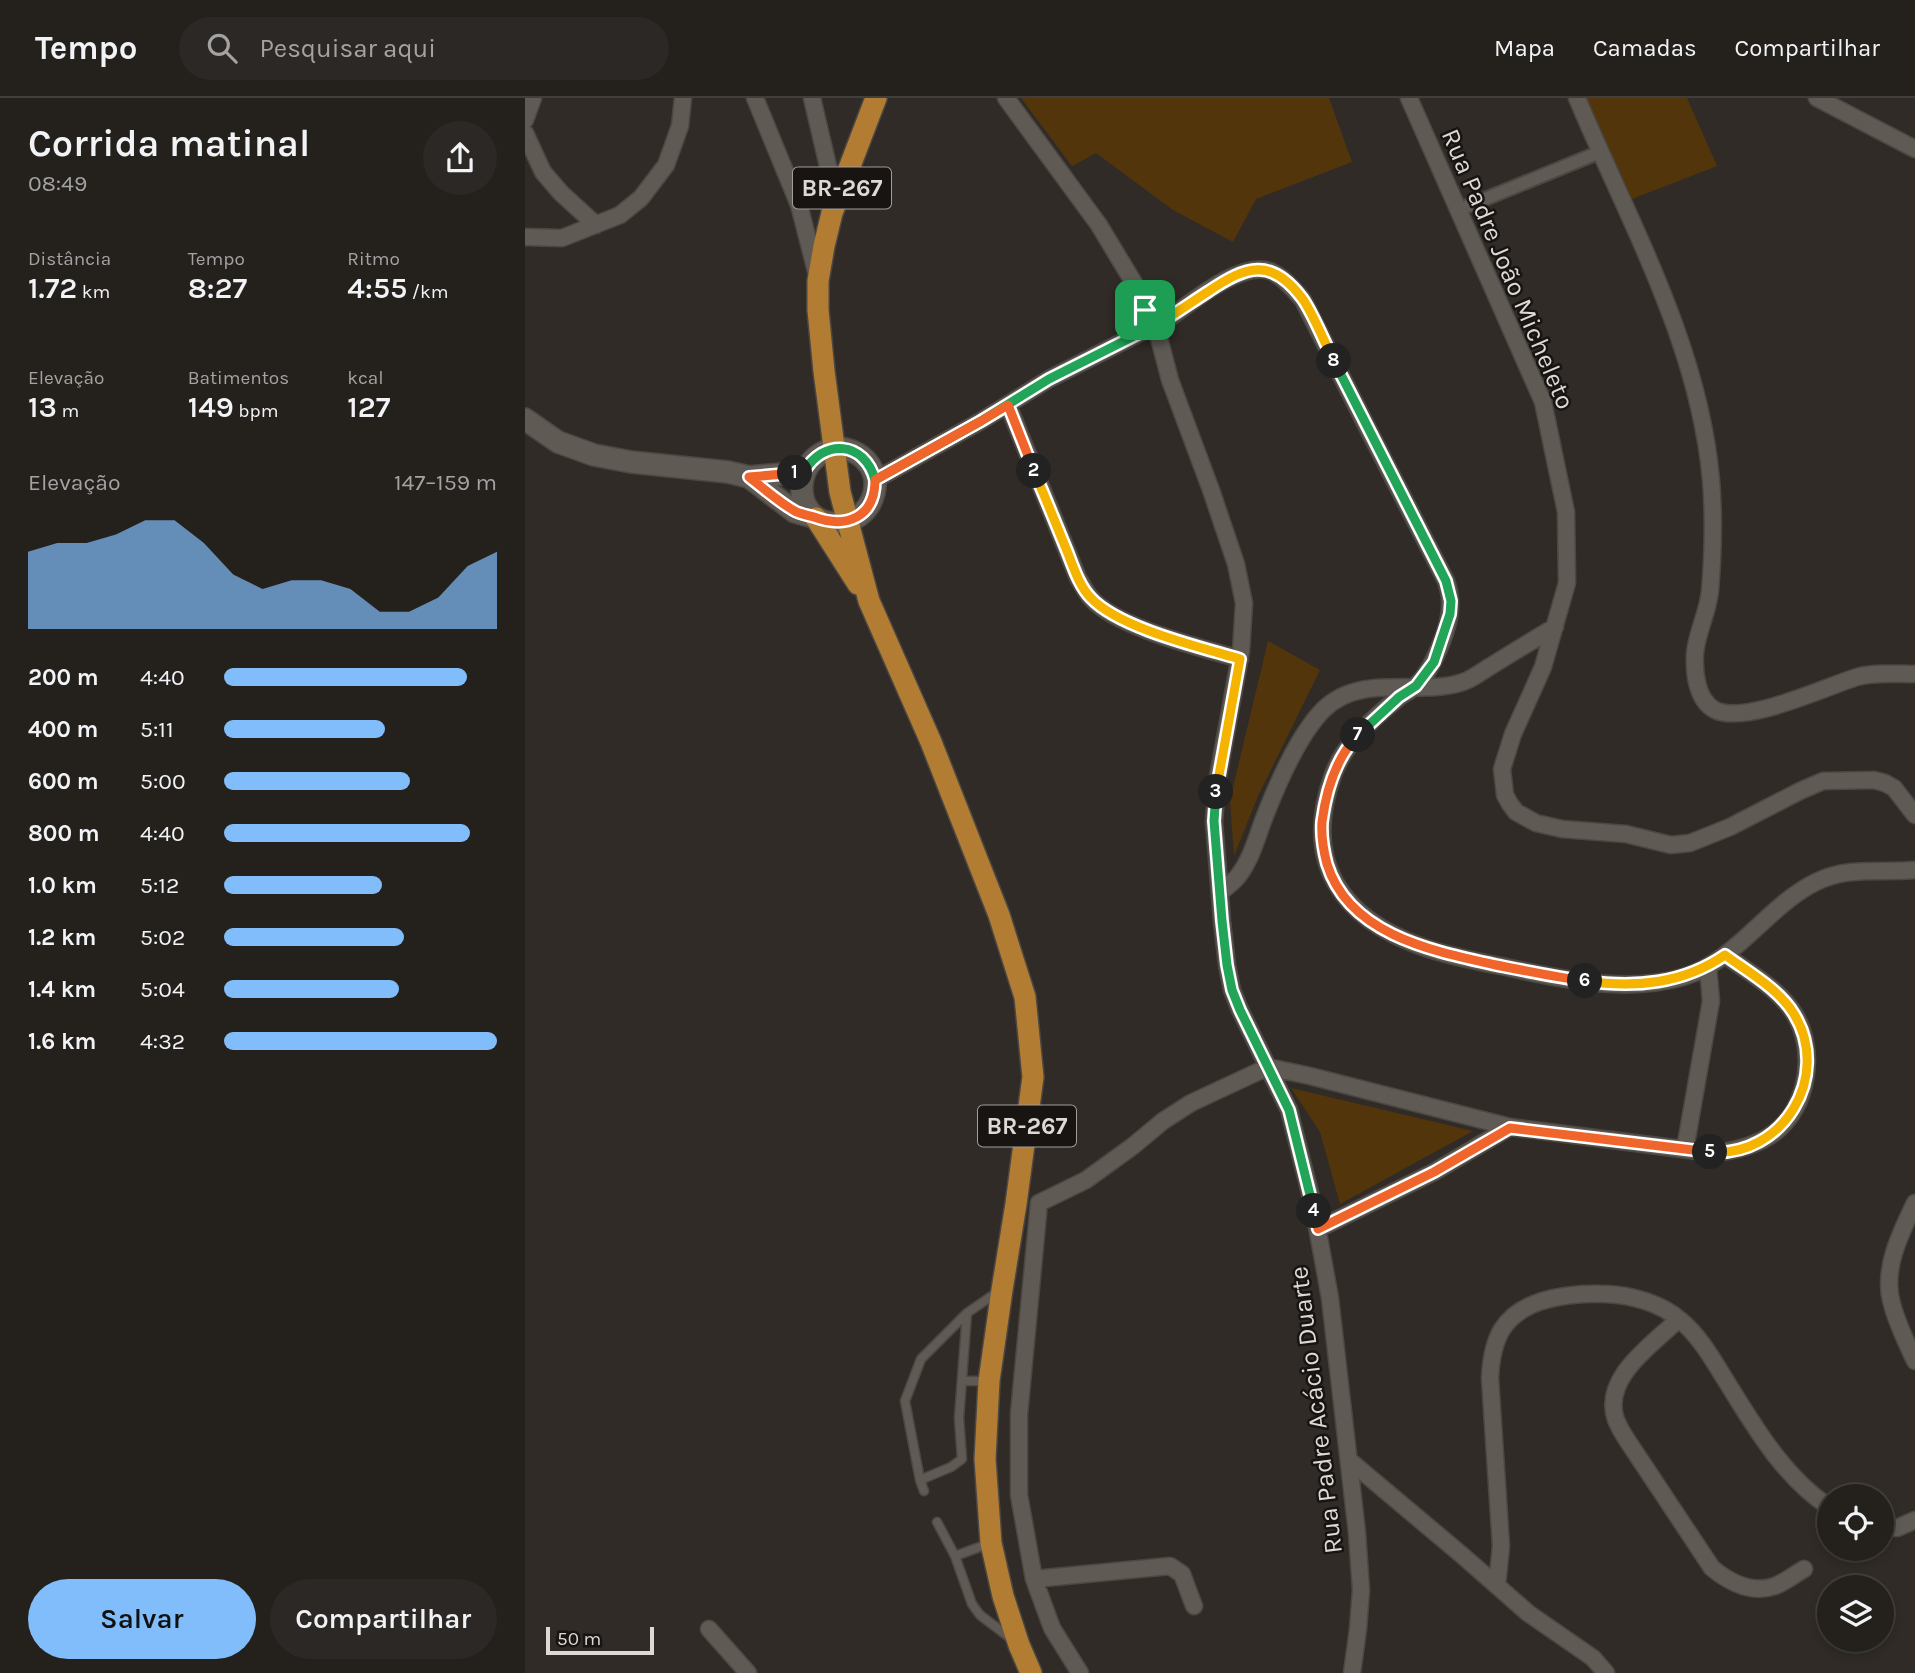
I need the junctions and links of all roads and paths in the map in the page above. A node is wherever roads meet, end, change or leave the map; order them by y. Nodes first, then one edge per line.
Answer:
1 (533, 98) edge
2 (683, 98) edge
3 (755, 98) edge
4 (812, 98) edge
5 (876, 98) edge
6 (1006, 98) edge
7 (1409, 98) edge
8 (1577, 98) edge
9 (1817, 98) edge
10 (525, 120) edge
11 (525, 133) edge
12 (1915, 149) edge
13 (1599, 152) junction
14 (525, 168) edge
15 (543, 172) junction
16 (839, 197) junction
17 (1458, 210) junction
18 (596, 225) junction
19 (525, 237) edge
20 (818, 281) junction
21 (1149, 308) junction
22 (1168, 318) junction
23 (1151, 332) junction
24 (1008, 405) junction
25 (525, 419) edge
26 (833, 449) junction
27 (804, 472) junction
28 (749, 477) junction
29 (875, 480) junction
30 (815, 518) junction
31 (847, 522) junction
32 (869, 601) junction
33 (1555, 626) junction
34 (1240, 659) junction
35 (1915, 674) edge
36 (1416, 686) junction
37 (1915, 815) edge
38 (1915, 870) edge
39 (1220, 893) junction
40 (1725, 955) junction
41 (1708, 967) junction
42 (1268, 1067) junction
43 (1510, 1128) junction
44 (1685, 1149) junction
45 (1039, 1203) junction
46 (1915, 1203) edge
47 (1016, 1205) junction
48 (1318, 1229) junction
49 (1002, 1290) junction
50 (967, 1313) junction
51 (1679, 1319) junction
52 (1915, 1361) edge
53 (962, 1381) junction
54 (989, 1381) junction
55 (962, 1459) junction
56 (985, 1459) junction
57 (1350, 1461) junction
58 (920, 1480) junction
59 (924, 1491) dead end
60 (1817, 1499) edge
61 (1915, 1520) edge
62 (937, 1522) dead end
63 (1894, 1528) edge
64 (991, 1544) junction
65 (955, 1556) junction
66 (1804, 1569) dead end
67 (1034, 1579) junction
68 (1497, 1586) junction
69 (1194, 1606) dead end
70 (709, 1629) dead end
71 (1019, 1645) junction
72 (748, 1673) edge
73 (1031, 1673) edge
74 (1080, 1673) edge
75 (1352, 1673) edge
76 (1606, 1673) edge

1 - 10 street
2 - 18 street
3 - 20 street
4 - 16 street
5 - 16 highway, BR-267
6 - 21 street
7 - 17 street, Rua Padre João Micheleto
8 - 13 street
9 - 12 street
11 - 15 street
13 - 17 street
13 - 35 street
14 - 15 street
15 - 18 street
16 - 20 highway, BR-267
17 - 33 street, Rua Padre João Micheleto
18 - 19 street
20 - 26 highway, BR-267
21 - 22 street
21 - 23 street
22 - 23 street
22 - 36 street
23 - 24 street
23 - 34 street, Rua Padre Acácio Duarte
24 - 29 street
24 - 34 street
25 - 28 street
26 - 27 street
26 - 29 street
26 - 31 highway, BR-267
27 - 28 street
27 - 30 street
28 - 30 street
29 - 31 street
30 - 31 street
30 - 32 highway
31 - 32 highway, BR-267
32 - 47 highway, BR-267
33 - 36 street
33 - 37 street, Rua Padre João Micheleto
34 - 39 street, Rua Padre Acácio Duarte
36 - 39 street
36 - 41 street
38 - 40 street
39 - 42 street, Rua Padre Acácio Duarte
40 - 41 street
40 - 44 street
41 - 44 street
42 - 43 street
42 - 45 street
42 - 48 street, Rua Padre Acácio Duarte
43 - 44 street
43 - 48 street
45 - 47 street
45 - 67 street
46 - 52 street
47 - 49 highway, BR-267
48 - 57 street, Rua Padre Acácio Duarte
49 - 50 lane
49 - 54 highway, BR-267
50 - 53 lane
50 - 58 lane
51 - 60 street
51 - 66 street
51 - 68 street
53 - 54 lane
53 - 55 lane
54 - 56 highway, BR-267
55 - 56 lane
55 - 58 lane
56 - 64 highway, BR-267
57 - 68 street
57 - 75 street, Rua Padre Acácio Duarte
58 - 59 lane
61 - 63 street
62 - 65 lane
64 - 65 lane
64 - 71 highway, BR-267
65 - 71 lane
67 - 69 street
67 - 74 street
68 - 76 street
70 - 72 street
71 - 73 highway, BR-267

